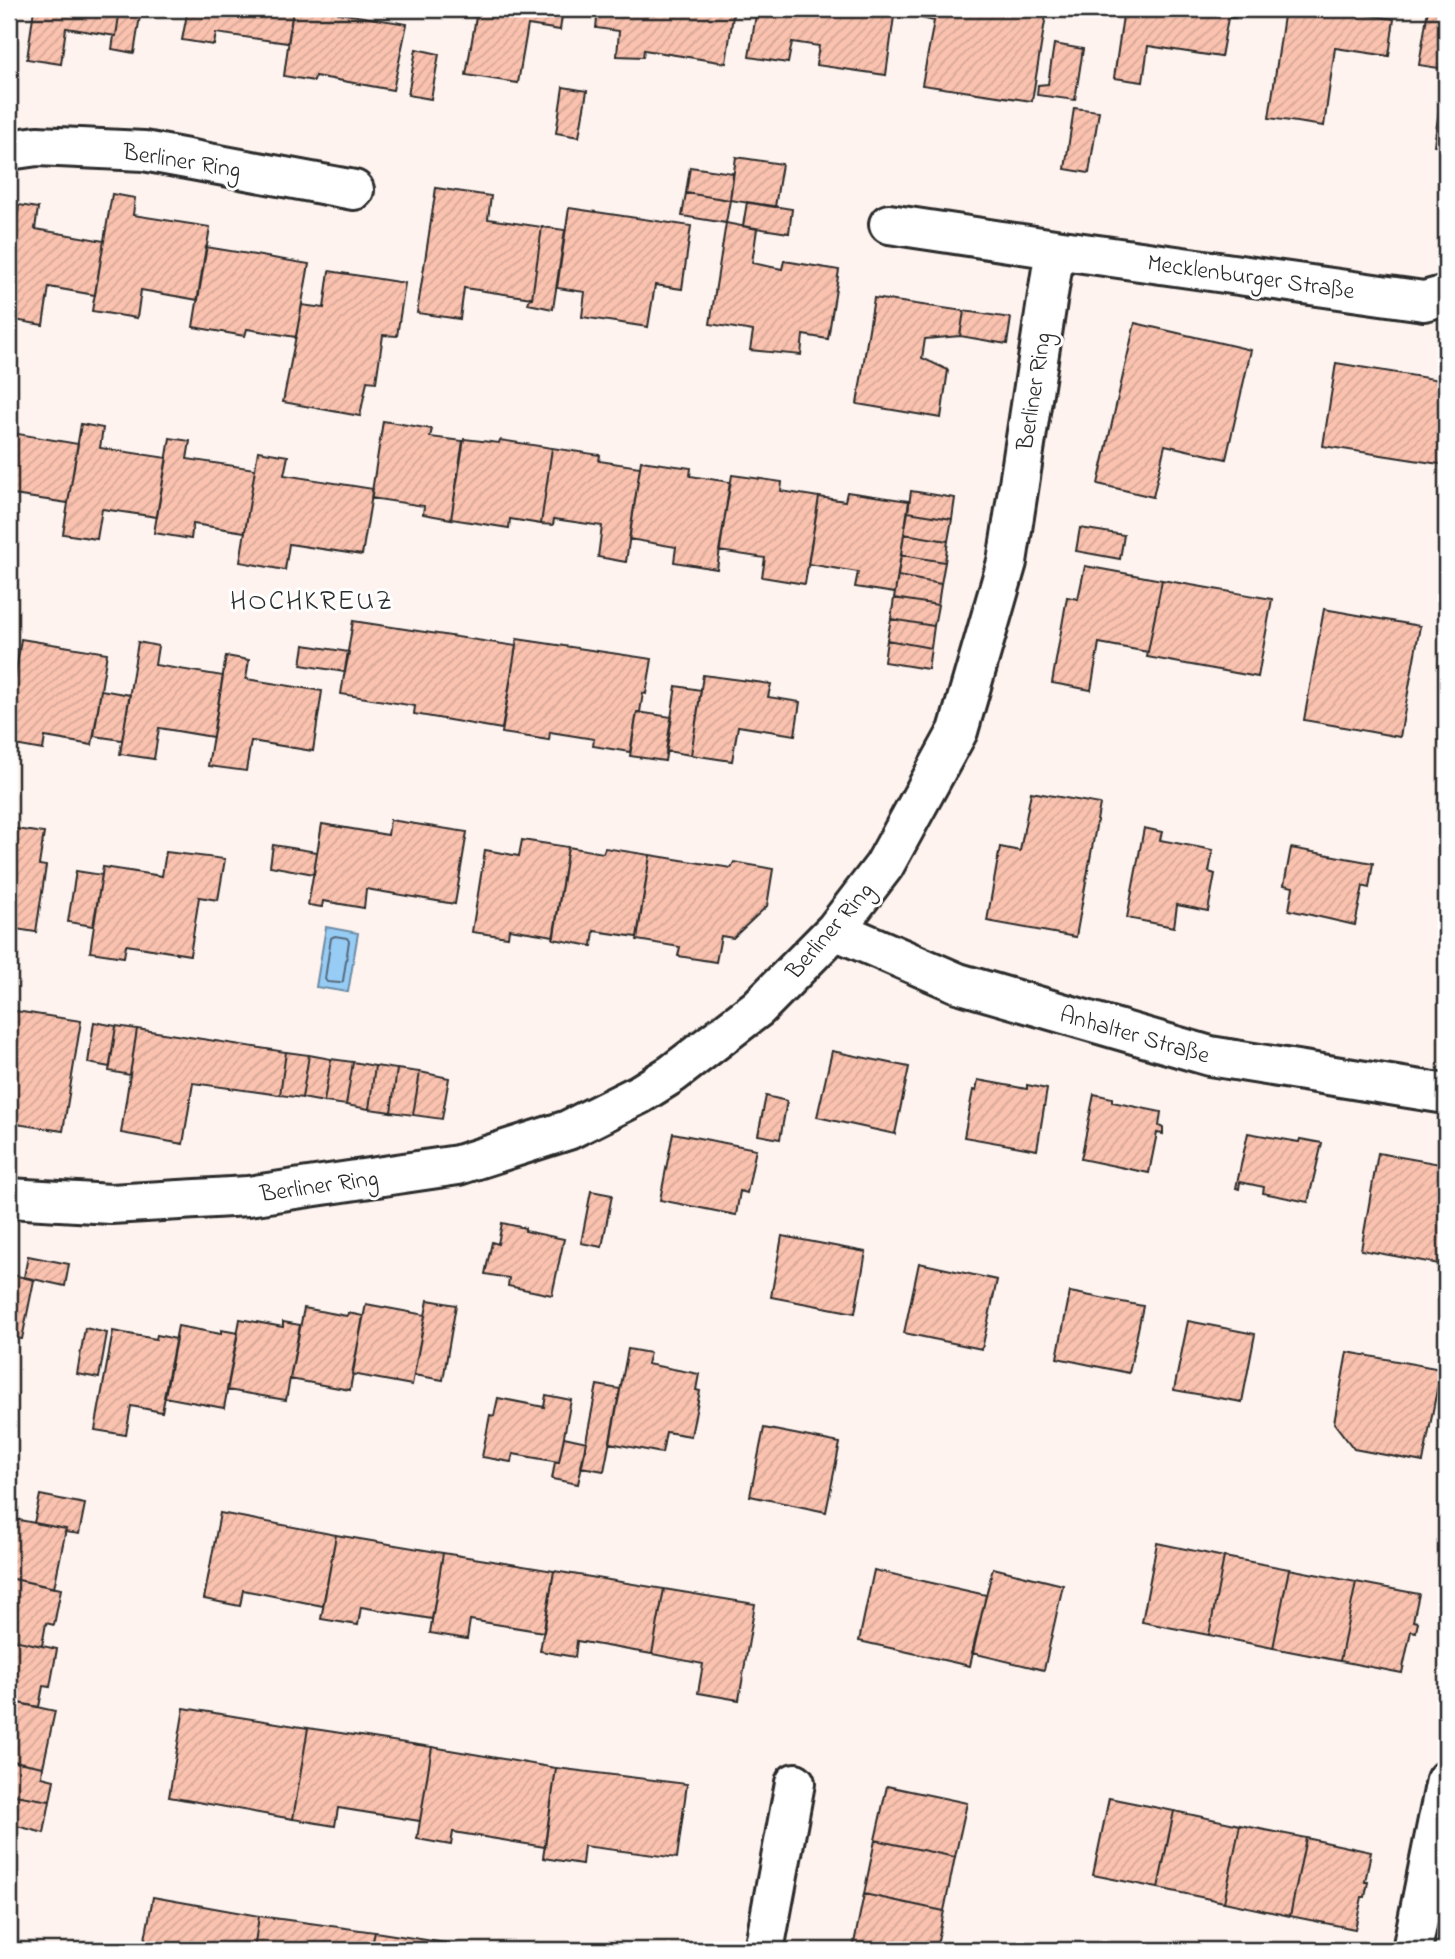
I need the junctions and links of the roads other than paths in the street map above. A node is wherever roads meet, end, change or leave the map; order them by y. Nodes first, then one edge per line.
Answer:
1 (9, 150) edge
2 (354, 190) dead end
3 (889, 223) dead end
4 (1055, 248) junction
5 (1446, 295) edge
6 (835, 930) junction
7 (1446, 1094) edge
8 (9, 1198) edge
9 (1446, 1780) edge
10 (795, 1783) dead end
11 (764, 1950) edge
12 (1412, 1950) edge

1 - 2 street, Berliner Ring
3 - 4 street
4 - 5 street, Mecklenburger Straße
4 - 6 street, Berliner Ring
6 - 7 street, Anhalter Straße
6 - 8 street, Berliner Ring
9 - 12 street
10 - 11 street

